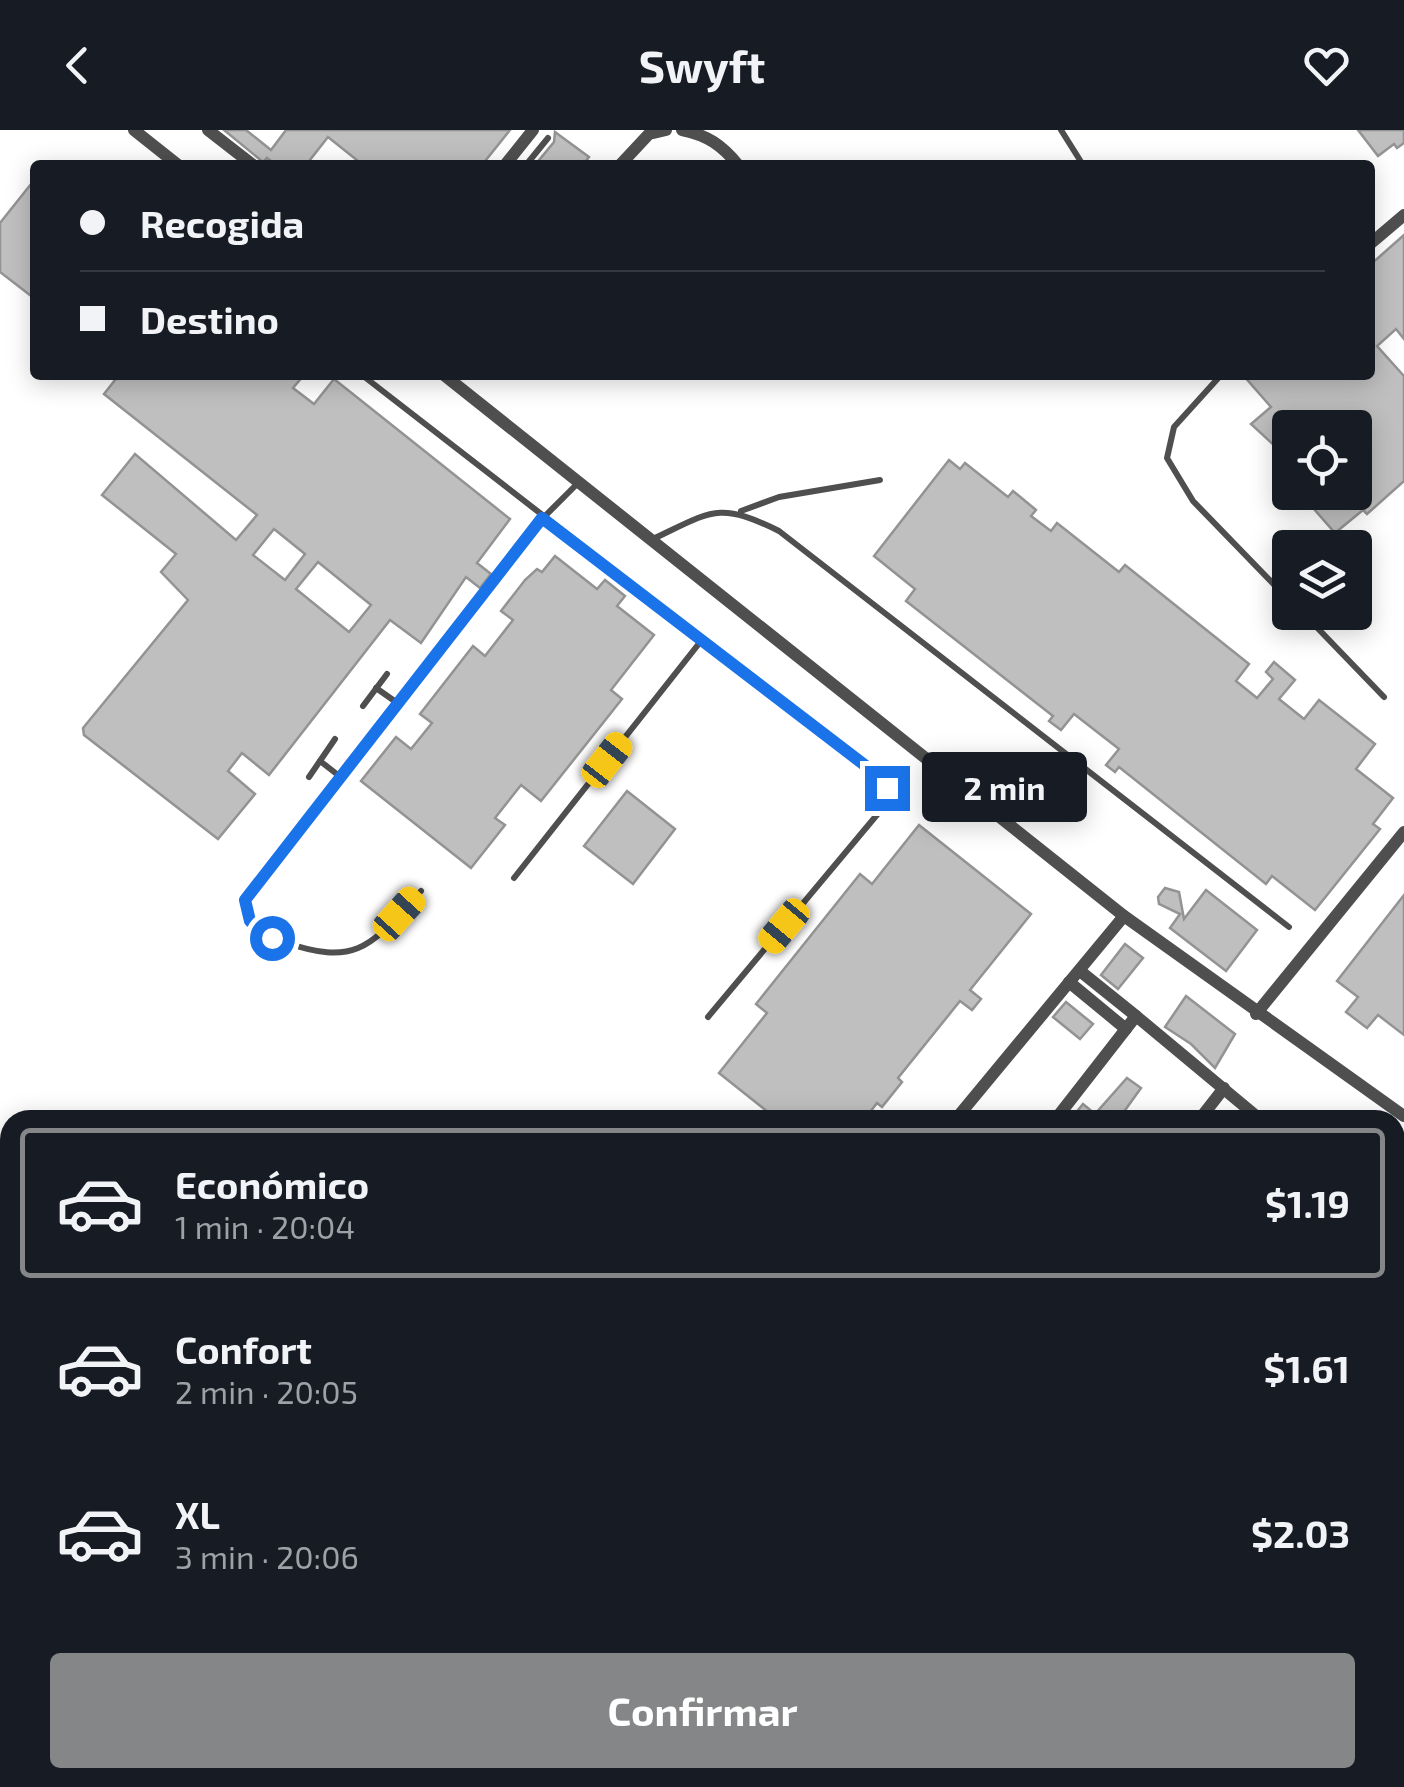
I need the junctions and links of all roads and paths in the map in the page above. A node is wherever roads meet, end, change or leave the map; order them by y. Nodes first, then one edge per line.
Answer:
1 (134, 130) edge
2 (208, 130) edge
3 (533, 130) edge
4 (666, 130) edge
5 (682, 130) edge
6 (1062, 130) edge
7 (548, 138) dead end
8 (172, 160) edge
9 (247, 160) edge
10 (509, 160) edge
11 (530, 160) edge
12 (625, 160) edge
13 (734, 160) edge
14 (1080, 160) edge
15 (1404, 215) edge
16 (1375, 240) edge
17 (368, 380) edge
18 (450, 380) edge
19 (1216, 380) edge
20 (880, 480) dead end
21 (579, 482) junction
22 (740, 512) junction
23 (542, 518) junction
24 (653, 539) junction
25 (1272, 582) edge
26 (1319, 630) edge
27 (701, 641) junction
28 (387, 674) dead end
29 (376, 688) junction
30 (1384, 697) dead end
31 (396, 702) junction
32 (364, 706) dead end
33 (336, 739) dead end
34 (320, 762) junction
35 (338, 775) junction
36 (308, 777) dead end
37 (1404, 832) edge
38 (514, 878) dead end
39 (420, 890) dead end
40 (1124, 916) junction
41 (1289, 926) dead end
42 (1080, 970) junction
43 (1070, 982) junction
44 (1256, 1014) junction
45 (1136, 1016) junction
46 (708, 1017) dead end
47 (1126, 1029) junction
48 (1224, 1088) junction
49 (963, 1110) edge
50 (1063, 1110) edge
51 (1207, 1110) edge
52 (1249, 1110) edge
53 (1396, 1110) edge

1 - 8 street
2 - 9 street
3 - 10 street
4 - 12 street
5 - 13 street
6 - 14 lane
7 - 11 lane
15 - 16 street
17 - 23 lane
18 - 21 street
19 - 25 lane
20 - 22 lane
21 - 23 lane
21 - 24 street
22 - 24 lane
22 - 41 lane
23 - 27 lane
23 - 31 lane
24 - 40 street
26 - 30 lane
27 - 38 lane
27 - 46 lane
28 - 29 lane
29 - 31 lane
29 - 32 lane
31 - 35 lane
33 - 34 lane
34 - 35 lane
34 - 36 lane
35 - 39 lane
37 - 44 street
40 - 42 street
40 - 44 street
42 - 43 street
42 - 45 street
43 - 47 street
43 - 49 street
44 - 53 street
45 - 47 street
45 - 48 street
47 - 50 street
48 - 51 street
48 - 52 street

